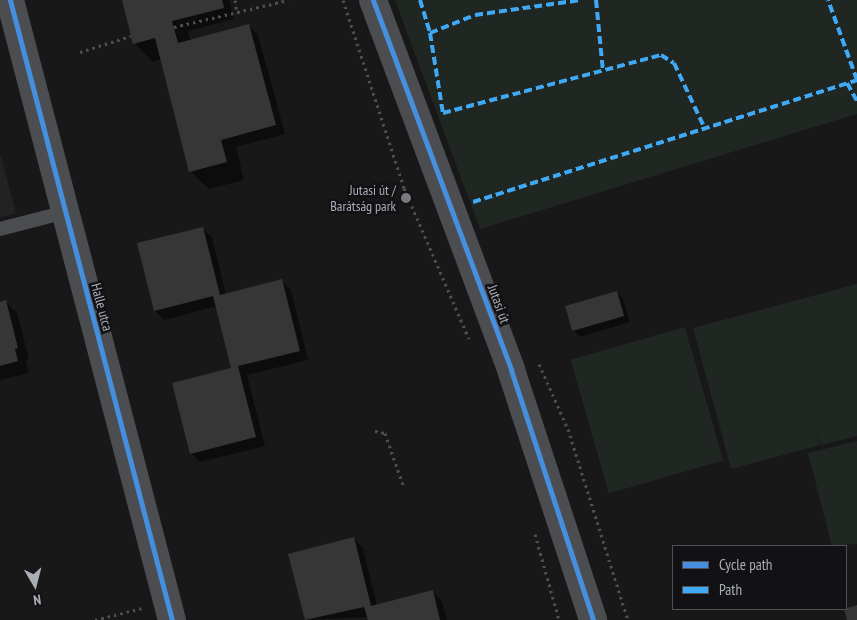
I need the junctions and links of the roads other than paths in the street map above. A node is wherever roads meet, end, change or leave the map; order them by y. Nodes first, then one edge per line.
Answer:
1 (10, 0) edge
2 (373, 0) edge
3 (66, 212) junction
4 (0, 229) edge
5 (169, 611) edge
6 (593, 620) edge

1 - 3 street, Halle utca
2 - 6 street, Jutasi út
3 - 4 lane
3 - 5 street, Halle utca

